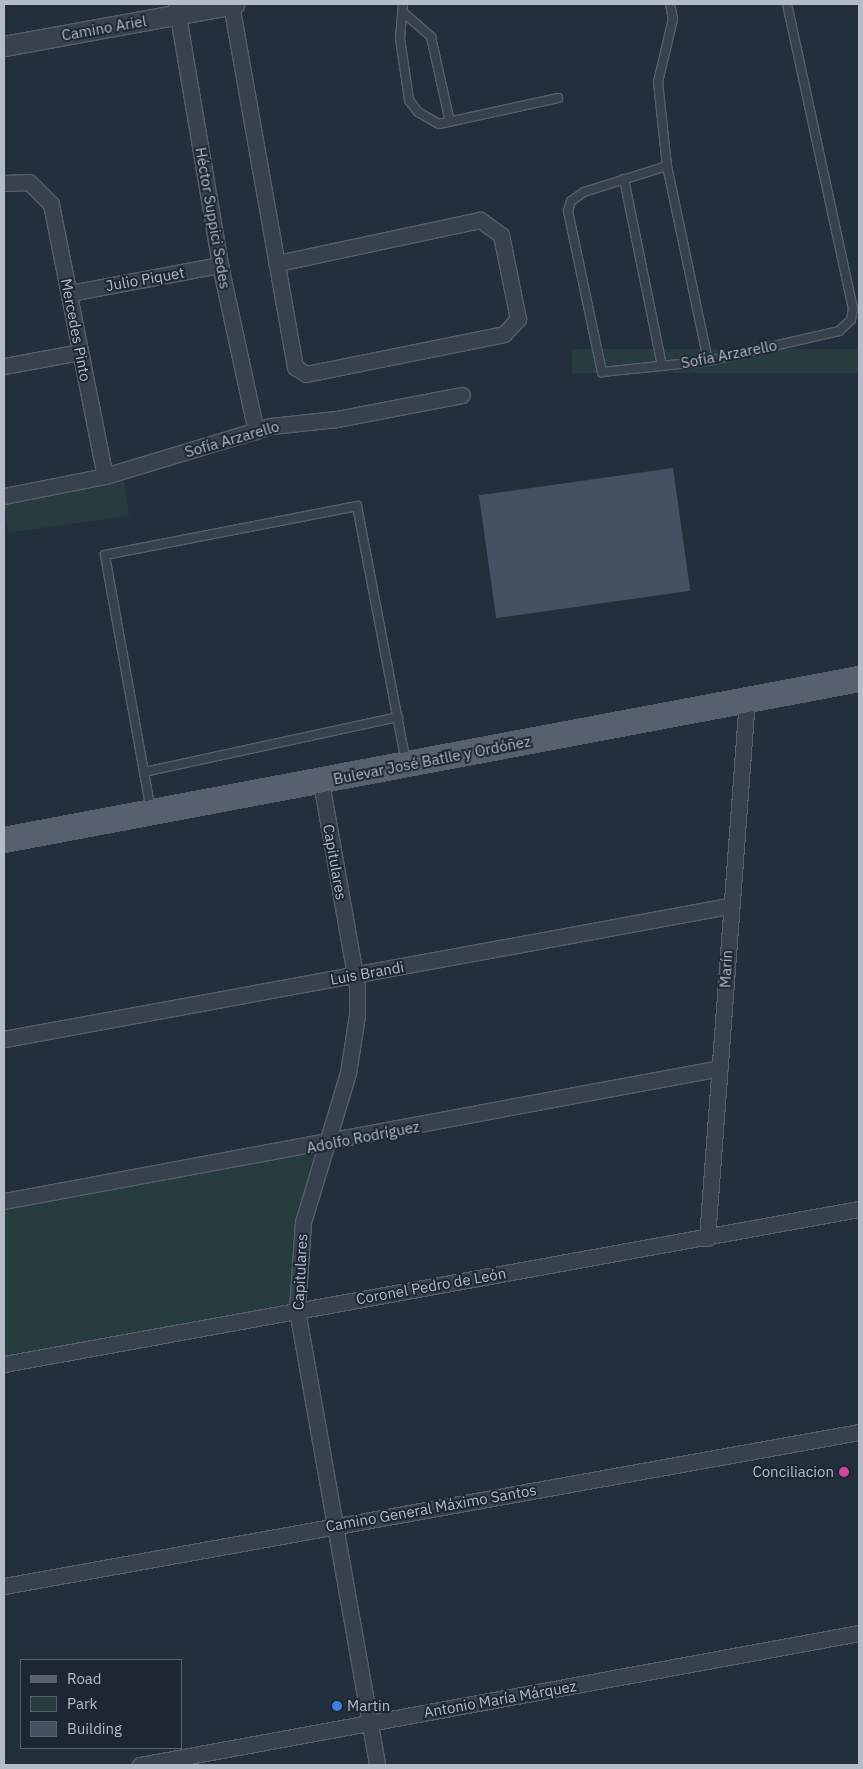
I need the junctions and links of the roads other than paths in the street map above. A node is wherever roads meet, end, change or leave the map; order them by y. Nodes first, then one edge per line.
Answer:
1 (232, 4) edge
2 (403, 4) edge
3 (670, 4) edge
4 (788, 4) edge
5 (177, 9) edge
6 (405, 14) junction
7 (4, 46) edge
8 (558, 98) dead end
9 (450, 122) junction
10 (667, 166) junction
11 (624, 179) junction
12 (4, 182) edge
13 (276, 263) junction
14 (220, 265) junction
15 (70, 293) junction
16 (80, 352) junction
17 (708, 361) junction
18 (4, 366) edge
19 (662, 366) junction
20 (462, 395) dead end
21 (256, 431) junction
22 (105, 476) junction
23 (4, 496) edge
24 (859, 679) edge
25 (748, 699) junction
26 (398, 717) junction
27 (407, 765) junction
28 (144, 772) junction
29 (321, 782) junction
30 (151, 813) junction
31 (4, 840) edge
32 (729, 906) junction
33 (355, 976) junction
34 (4, 1039) edge
35 (720, 1068) junction
36 (326, 1144) junction
37 (4, 1201) edge
38 (859, 1209) edge
39 (707, 1238) junction
40 (297, 1310) junction
41 (4, 1364) edge
42 (859, 1432) edge
43 (335, 1525) junction
44 (4, 1586) edge
45 (859, 1633) edge
46 (369, 1724) junction
47 (140, 1765) edge
48 (377, 1765) edge

1 - 5 street, Camino Ariel
1 - 13 street
2 - 6 lane
3 - 10 lane
4 - 17 lane, Sofía Arzarello
5 - 7 street, Camino Ariel
5 - 14 street, Héctor Suppici Sedes
6 - 9 lane
6 - 9 lane
8 - 9 lane
10 - 11 lane
10 - 17 lane
11 - 19 lane
11 - 19 lane, Sofía Arzarello
12 - 15 street, Mercedes Pinto
13 - 13 street
14 - 15 street, Julio Piquet
14 - 21 street, Héctor Suppici Sedes
15 - 16 street, Mercedes Pinto
16 - 18 street
16 - 22 street, Mercedes Pinto
17 - 19 lane, Sofía Arzarello
20 - 21 street, Sofía Arzarello
21 - 22 street, Sofía Arzarello
22 - 23 street, Sofía Arzarello
24 - 25 main road, Bulevar José Batlle y Ordóñez
25 - 27 main road, Bulevar José Batlle y Ordóñez
25 - 32 street, Marín
26 - 27 lane
26 - 28 lane
26 - 28 lane
27 - 29 main road, Bulevar José Batlle y Ordóñez
28 - 30 lane
29 - 30 main road, Bulevar José Batlle y Ordóñez
29 - 33 street, Capitulares
30 - 31 main road, Bulevar José Batlle y Ordóñez
32 - 33 street, Luis Brandi
32 - 35 street, Marín
33 - 34 street, Luis Brandi
33 - 36 street, Capitulares
35 - 36 street, Adolfo Rodríguez
35 - 39 street, Marín
36 - 37 street, Adolfo Rodríguez
36 - 40 street, Capitulares
38 - 39 street, Coronel Pedro de León
39 - 40 street, Coronel Pedro de León
40 - 41 street, Coronel Pedro de León
40 - 43 street, Capitulares
42 - 43 street, Camino General Máximo Santos
43 - 44 street, Camino General Máximo Santos
43 - 46 street, Capitulares
45 - 46 street, Antonio María Márquez
46 - 47 street, Antonio María Márquez
46 - 48 street, Capitulares

